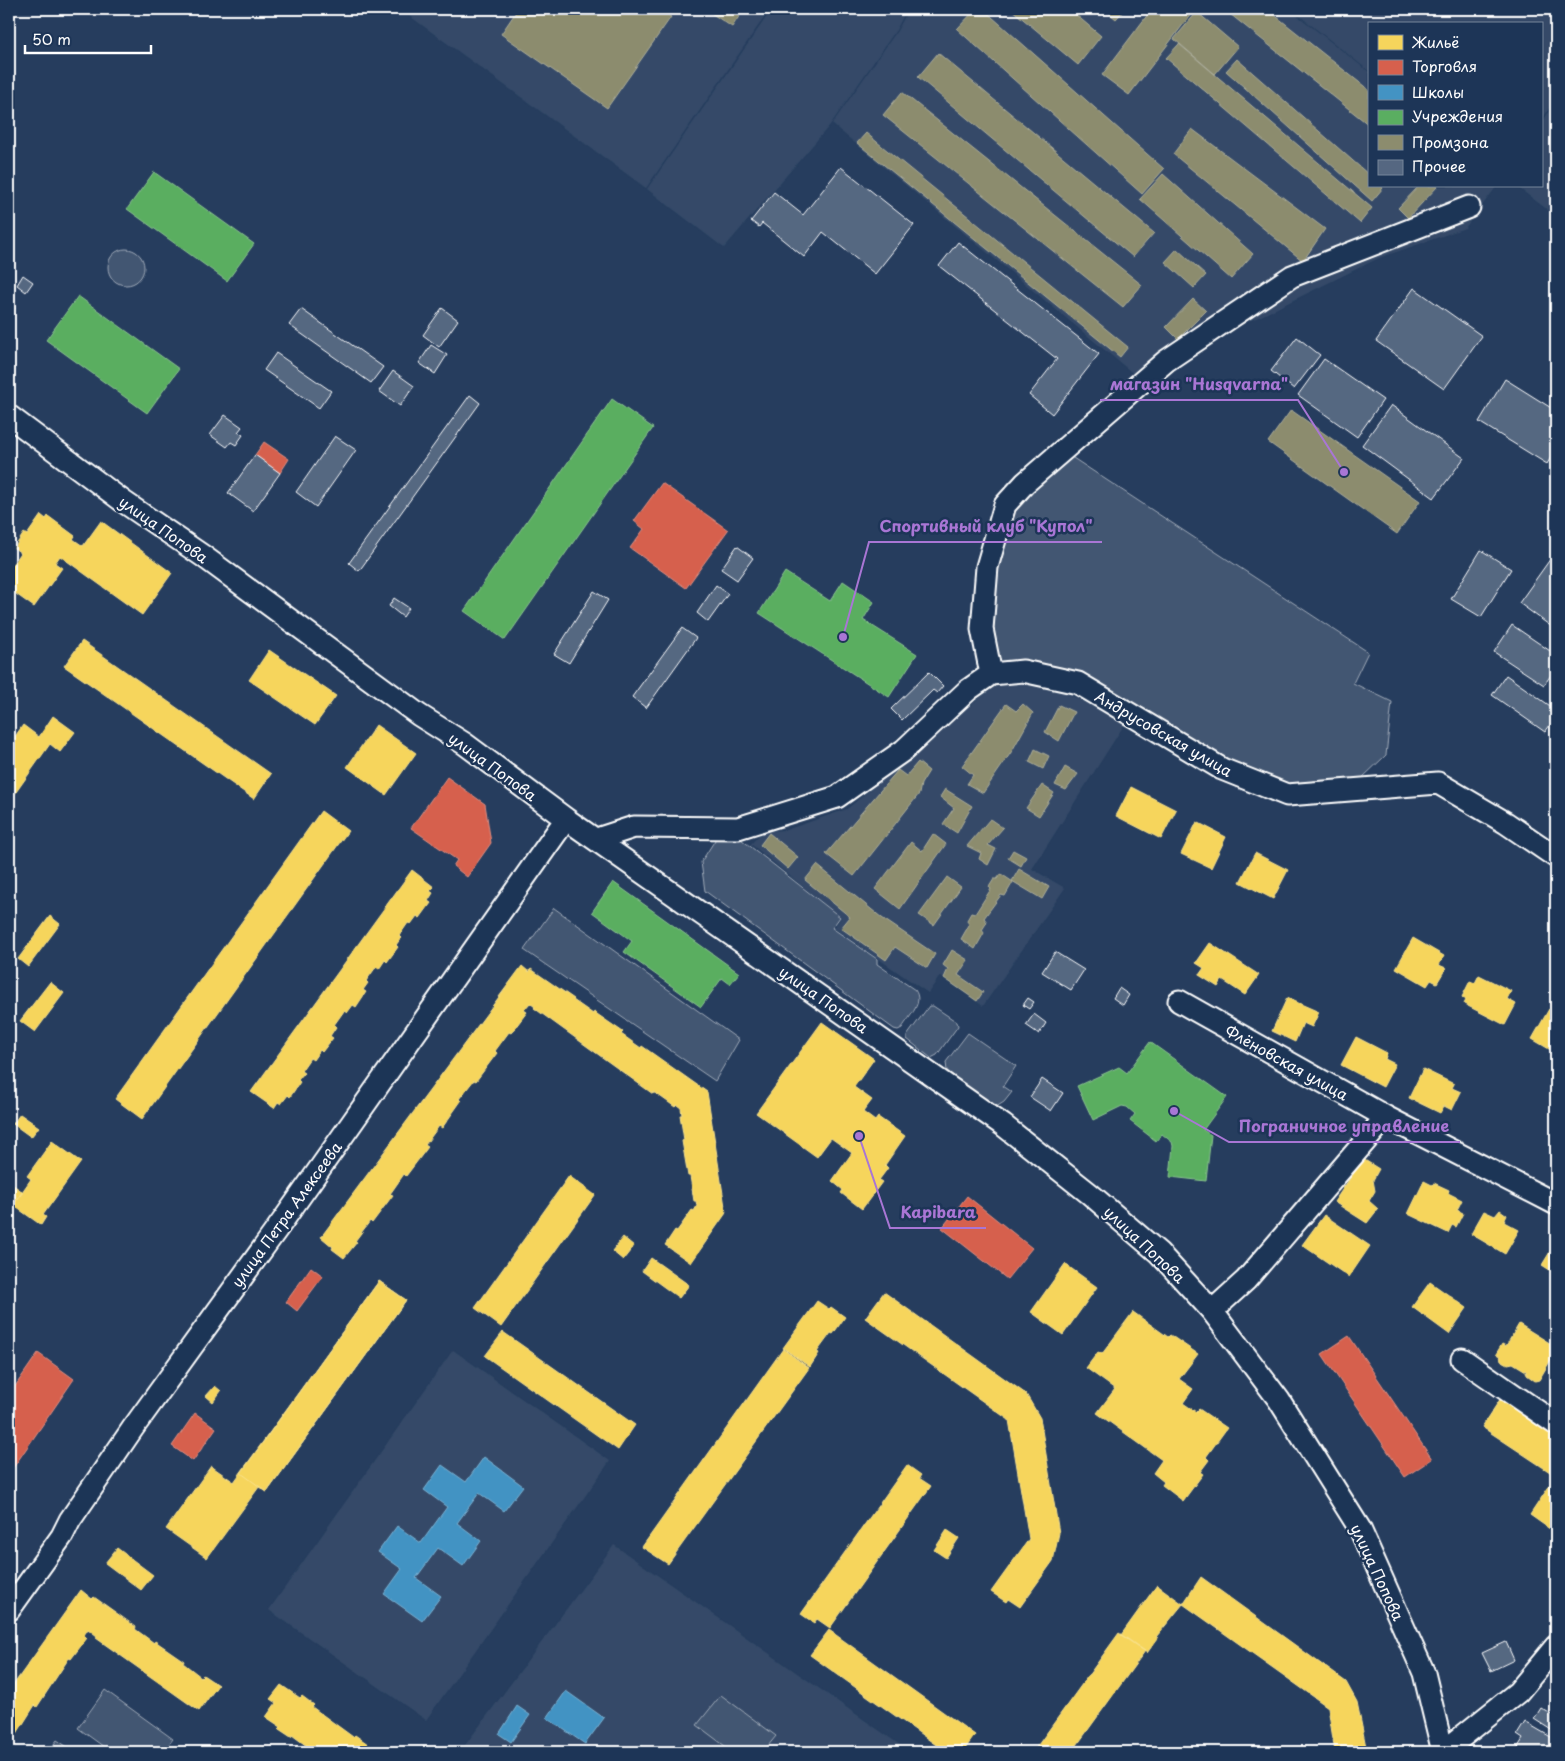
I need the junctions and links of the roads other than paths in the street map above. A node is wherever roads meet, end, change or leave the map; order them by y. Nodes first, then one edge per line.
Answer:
1 (1468, 207) dead end
2 (9, 416) edge
3 (991, 674) junction
4 (566, 819) junction
5 (597, 839) junction
6 (1556, 857) edge
7 (1179, 1001) dead end
8 (1386, 1117) junction
9 (1556, 1204) edge
10 (1212, 1311) junction
11 (1462, 1359) dead end
12 (1556, 1424) edge
13 (9, 1610) edge
14 (1556, 1646) edge
15 (1443, 1752) edge

1 - 3 street
2 - 4 street, улица Попова
3 - 5 street
3 - 6 street, Андрусовская улица
4 - 5 street, улица Попова
4 - 13 street, улица Петра Алексеева
5 - 10 street, улица Попова
7 - 8 street, Флёновская улица
8 - 9 street, Флёновская улица
8 - 10 street
10 - 15 street, улица Попова
11 - 12 street
14 - 15 street

